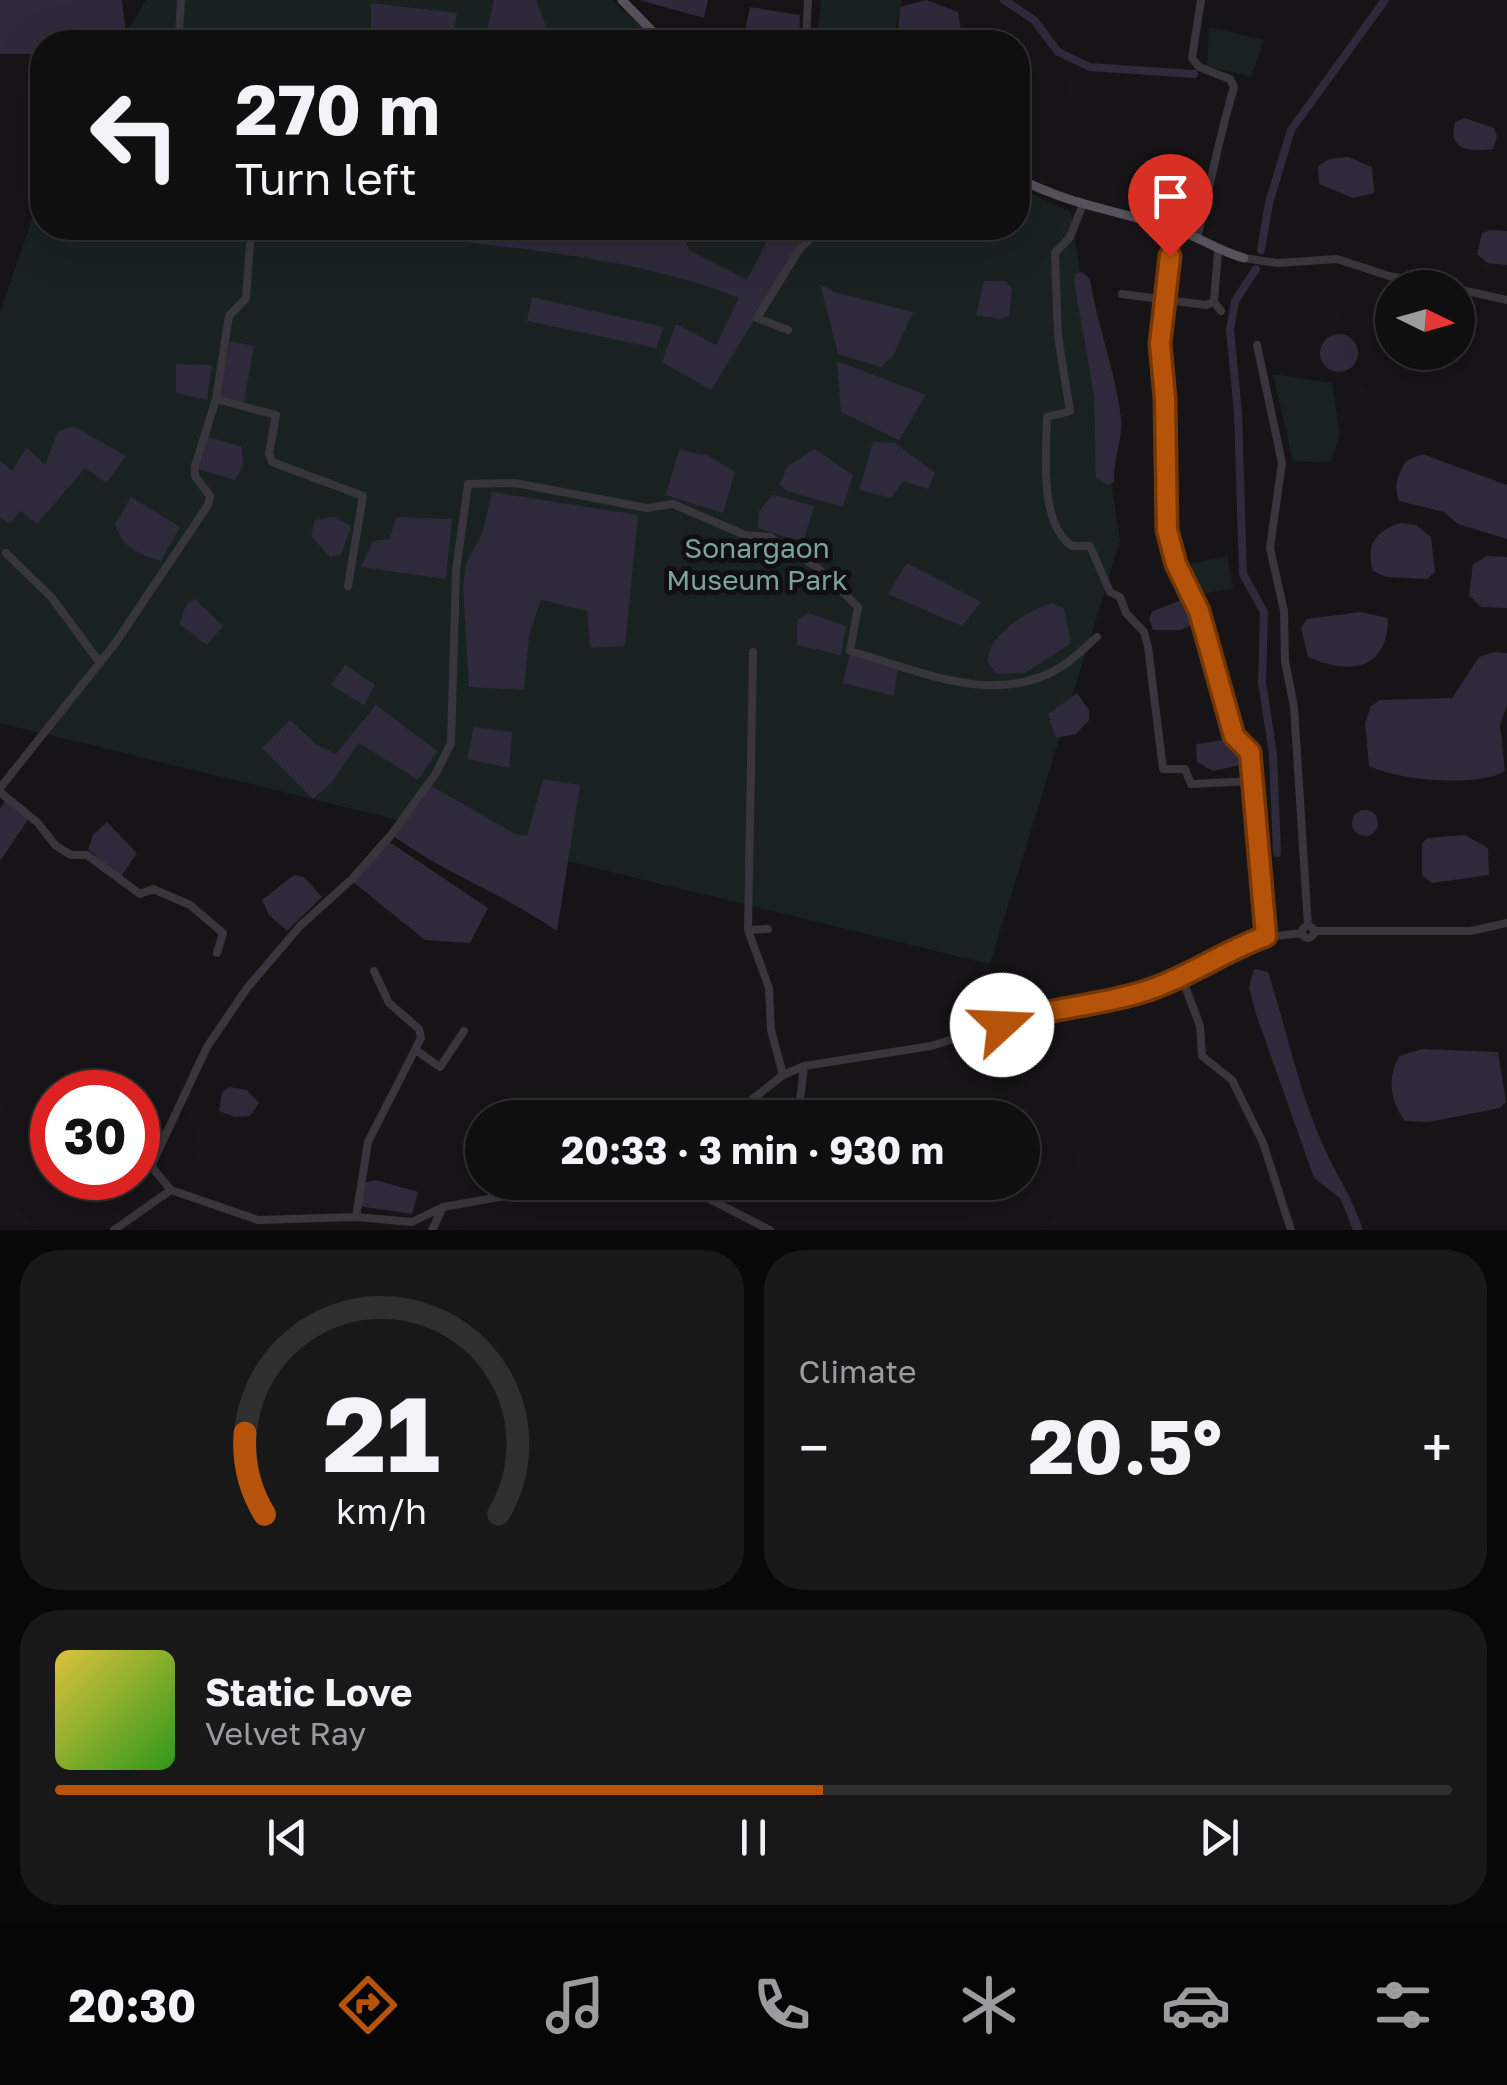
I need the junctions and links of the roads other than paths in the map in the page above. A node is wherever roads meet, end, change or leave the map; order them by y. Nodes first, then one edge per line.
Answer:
1 (181, 0) edge
2 (622, 0) edge
3 (808, 0) edge
4 (1201, 0) edge
5 (179, 30) edge
6 (650, 30) edge
7 (807, 30) edge
8 (1030, 183) edge
9 (1082, 207) junction
10 (1172, 228) junction
11 (1197, 238) junction
12 (250, 240) edge
13 (809, 240) edge
14 (1218, 251) junction
15 (1244, 258) joint
16 (1375, 271) edge
17 (1475, 292) edge
18 (1122, 294) dead end
19 (1165, 299) junction
20 (1507, 300) edge
21 (1214, 302) junction
22 (1221, 311) dead end
23 (788, 330) dead end
24 (1256, 345) dead end
25 (216, 399) junction
26 (6, 553) dead end
27 (348, 586) dead end
28 (1097, 637) dead end
29 (753, 652) dead end
30 (100, 663) junction
31 (1254, 780) junction
32 (0, 790) edge
33 (1507, 923) edge
34 (768, 929) dead end
35 (748, 930) junction
36 (1308, 930) junction
37 (1266, 936) junction
38 (217, 954) dead end
39 (374, 971) dead end
40 (1182, 978) junction
41 (464, 1031) dead end
42 (417, 1051) junction
43 (804, 1066) junction
44 (783, 1075) junction
45 (752, 1100) edge
46 (800, 1100) edge
47 (171, 1190) junction
48 (487, 1200) edge
49 (711, 1200) edge
50 (443, 1208) junction
51 (356, 1217) junction
52 (114, 1230) edge
53 (432, 1230) edge
54 (770, 1230) edge
55 (1291, 1230) edge

1 - 5 street
2 - 6 main road
3 - 7 street
4 - 11 street
8 - 9 main road
9 - 10 main road
9 - 31 street
10 - 11 main road
10 - 19 street
11 - 14 main road
12 - 25 street
13 - 23 street
14 - 15 main road
14 - 21 street
15 - 16 street
17 - 20 street
18 - 19 street
19 - 21 street
19 - 31 street
21 - 22 street
24 - 36 street
25 - 27 street
25 - 30 street
26 - 30 street
28 - 47 street
29 - 35 street
30 - 32 street
31 - 37 street
32 - 38 street
33 - 36 street
34 - 35 street
35 - 44 street
36 - 37 street
37 - 40 street
39 - 42 street
40 - 43 street
40 - 55 street
41 - 42 street
42 - 51 street
43 - 44 street
43 - 46 street
44 - 45 street
47 - 51 street
47 - 52 street
48 - 50 street
49 - 54 street
50 - 51 street
50 - 53 street

